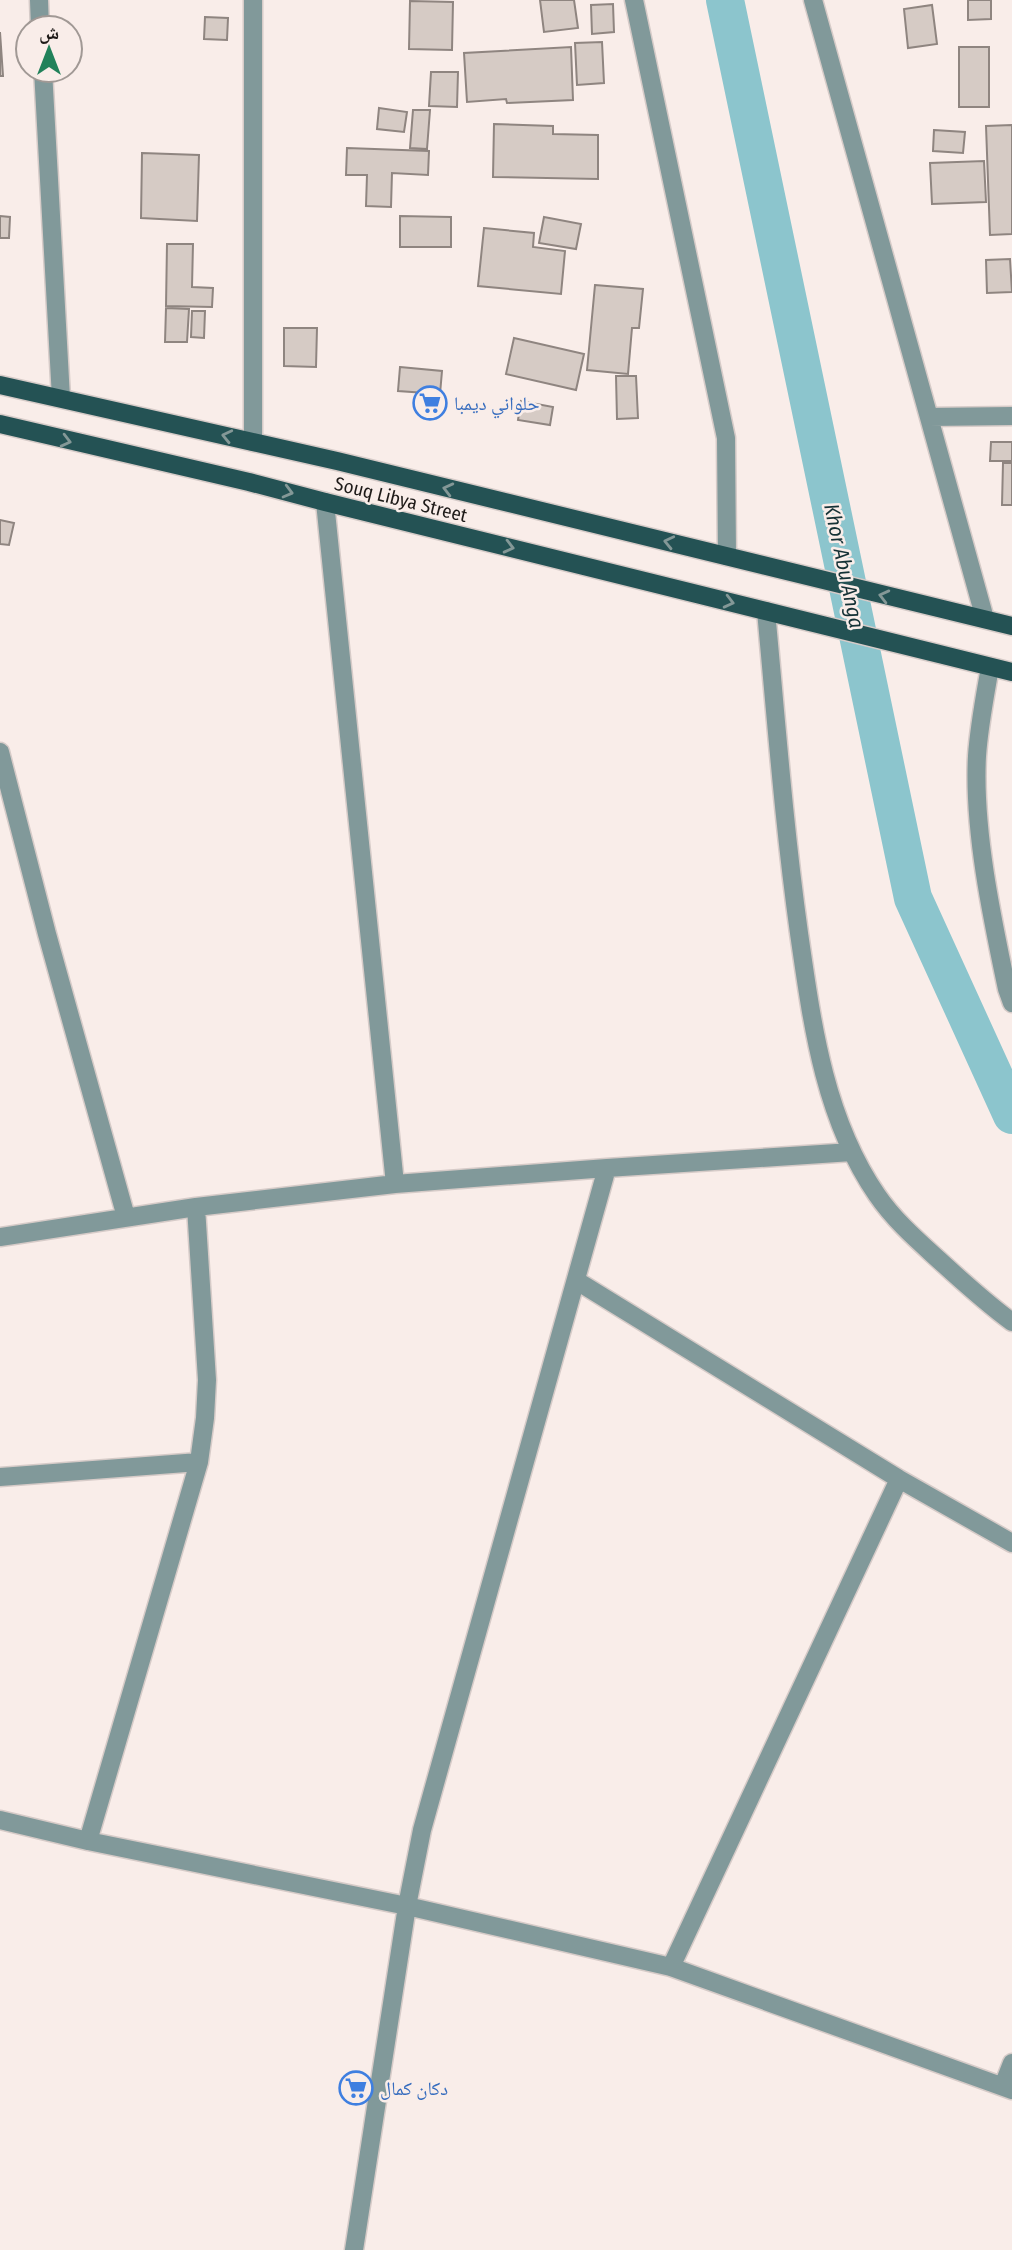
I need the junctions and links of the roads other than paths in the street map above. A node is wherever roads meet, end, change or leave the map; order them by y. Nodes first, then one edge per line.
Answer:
1 (253, 0) edge
2 (634, 0) edge
3 (813, 0) edge
4 (44, 84) edge
5 (0, 385) edge
6 (61, 398) junction
7 (1012, 416) edge
8 (929, 417) junction
9 (0, 424) edge
10 (253, 442) junction
11 (325, 502) junction
12 (727, 556) junction
13 (766, 611) junction
14 (985, 620) junction
15 (1012, 626) edge
16 (990, 667) junction
17 (1012, 672) edge
18 (0, 752) edge
19 (1012, 1003) edge
20 (852, 1152) junction
21 (607, 1168) junction
22 (395, 1184) junction
23 (196, 1207) junction
24 (126, 1217) junction
25 (0, 1237) edge
26 (577, 1281) junction
27 (1012, 1322) edge
28 (200, 1462) junction
29 (0, 1477) edge
30 (900, 1479) junction
31 (1012, 1543) edge
32 (0, 1820) edge
33 (88, 1841) junction
34 (407, 1906) junction
35 (671, 1968) junction
36 (1012, 2063) edge
37 (1007, 2088) edge
38 (354, 2250) edge

1 - 10 street
2 - 12 street
3 - 8 street
4 - 6 street
5 - 6 main road, Souq Libya Street
10 -> 6 main road, Souq Libya Street
7 - 8 street
8 - 14 street
9 -> 11 main road, Souq Libya Street
12 -> 10 main road, Souq Libya Street
11 -> 13 main road, Souq Libya Street
11 - 22 street
14 -> 12 main road, Souq Libya Street
13 - 16 main road, Souq Libya Street
13 - 20 street
14 - 15 main road, Souq Libya Street
16 - 17 main road, Souq Libya Street
16 - 19 street
18 - 24 street
20 - 21 street
20 - 27 street
21 - 22 street
21 - 26 street
22 - 23 street
23 - 24 street
23 - 28 street
24 - 25 street
26 - 30 street
26 - 34 street
28 - 29 street
28 - 33 street
30 - 31 street
30 - 35 street
32 - 33 street
33 - 34 street
34 - 35 street
34 - 38 street
35 - 37 street
36 - 37 street

